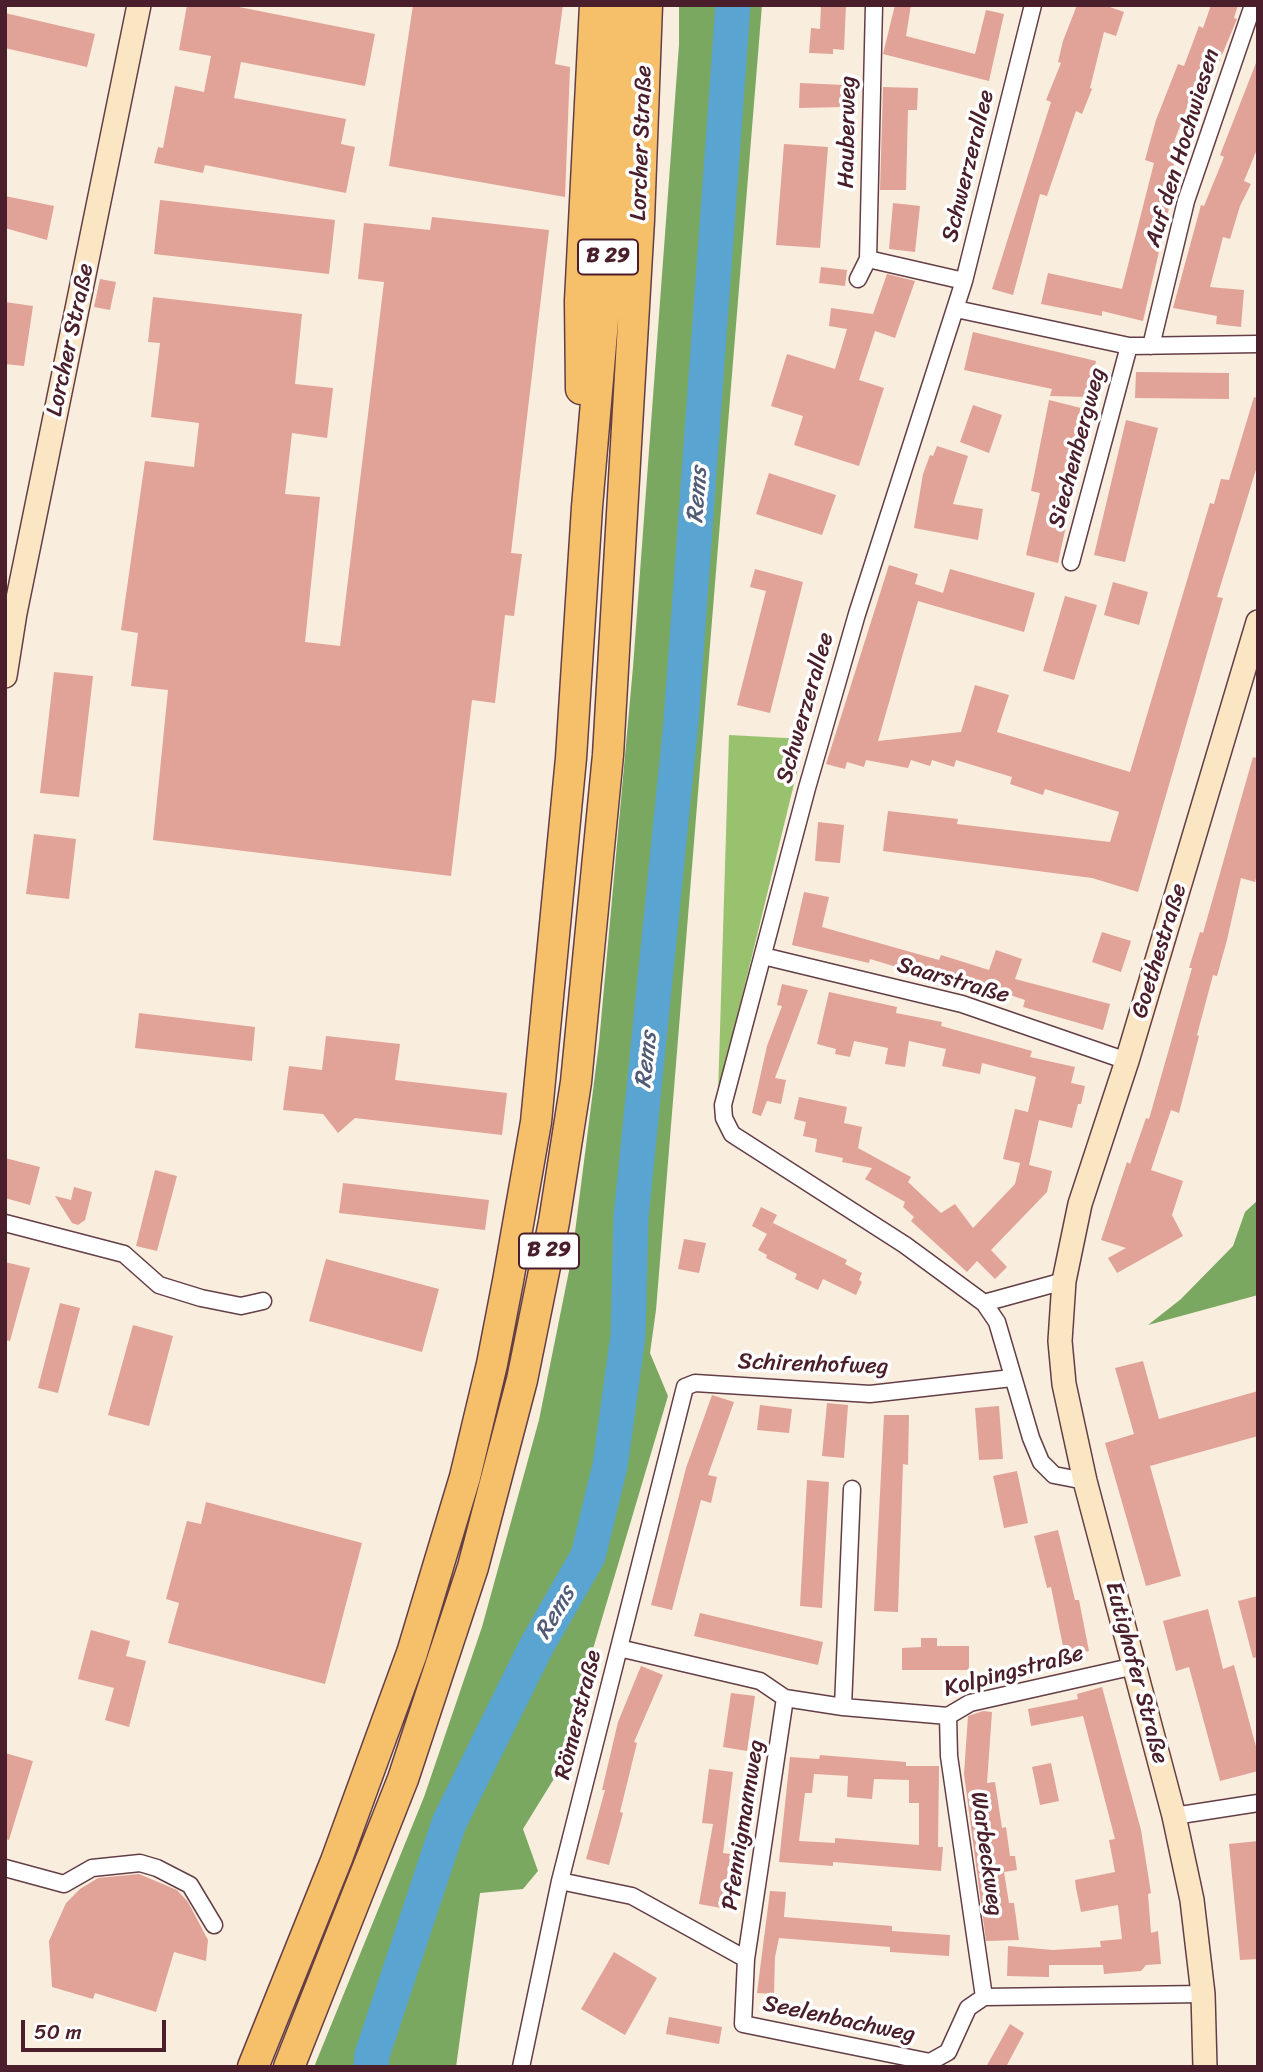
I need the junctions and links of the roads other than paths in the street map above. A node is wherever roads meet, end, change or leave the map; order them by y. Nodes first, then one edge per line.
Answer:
1 (139, 5) edge
2 (595, 5) edge
3 (874, 5) edge
4 (1033, 5) edge
5 (1253, 5) edge
6 (641, 7) edge
7 (868, 259) junction
8 (858, 279) dead end
9 (964, 281) junction
10 (956, 309) junction
11 (1258, 344) edge
12 (1129, 346) junction
13 (1151, 346) junction
14 (587, 508) junction
15 (1071, 562) dead end
16 (1258, 622) edge
17 (5, 676) edge
18 (763, 956) junction
19 (1127, 1061) junction
20 (5, 1223) edge
21 (1064, 1281) junction
22 (263, 1301) dead end
23 (984, 1303) junction
24 (1012, 1378) junction
25 (695, 1383) joint
26 (1085, 1481) junction
27 (852, 1489) dead end
28 (619, 1648) junction
29 (1135, 1665) junction
30 (785, 1698) junction
31 (843, 1707) junction
32 (948, 1716) junction
33 (1258, 1804) edge
34 (1174, 1816) junction
35 (5, 1868) edge
36 (560, 1881) junction
37 (214, 1925) dead end
38 (746, 1959) junction
39 (1203, 1994) junction
40 (984, 1997) junction
41 (253, 2067) edge
42 (289, 2067) edge
43 (521, 2067) edge
44 (1205, 2067) edge

1 - 17 street, Lorcher Straße
2 - 14 highway
3 - 7 street, Hauberweg
4 - 9 street, Schwerzerallee
5 - 13 street, Auf den Hochwiesen
6 - 14 highway, B 29
6 - 42 highway, Lorcher Straße / B 29
7 - 8 street, Hauberweg
7 - 9 street
9 - 10 street, Schwerzerallee
10 - 12 street, Siechenbergweg
10 - 18 street, Schwerzerallee
11 - 13 street, Siechenbergweg
12 - 13 street, Siechenbergweg
12 - 15 street, Siechenbergweg
14 - 41 highway, B 29
16 - 19 street, Goethestraße
18 - 19 street, Saarstraße
18 - 23 street, Schwerzerallee
19 - 21 street, Goethestraße
20 - 22 street
21 - 23 street
21 - 26 street, Eutighofer Straße
23 - 24 street, Schwerzerallee
24 - 25 street, Schirenhofweg
24 - 26 street, Schwerzerallee
25 - 28 street, Römerstraße
26 - 29 street, Eutighofer Straße
27 - 31 street
28 - 30 street, Kolpingstraße
28 - 36 street, Römerstraße
29 - 32 street, Kolpingstraße
29 - 34 street, Eutighofer Straße
30 - 31 street, Kolpingstraße
30 - 38 street, Pfennigmannweg
31 - 32 street, Kolpingstraße
32 - 40 street, Warbeckweg
33 - 34 street
34 - 39 street, Eutighofer Straße
35 - 37 street
36 - 38 street
36 - 43 street, Römerstraße
38 - 40 street, Seelenbachweg
39 - 40 street
39 - 44 street, Eutighofer Straße

